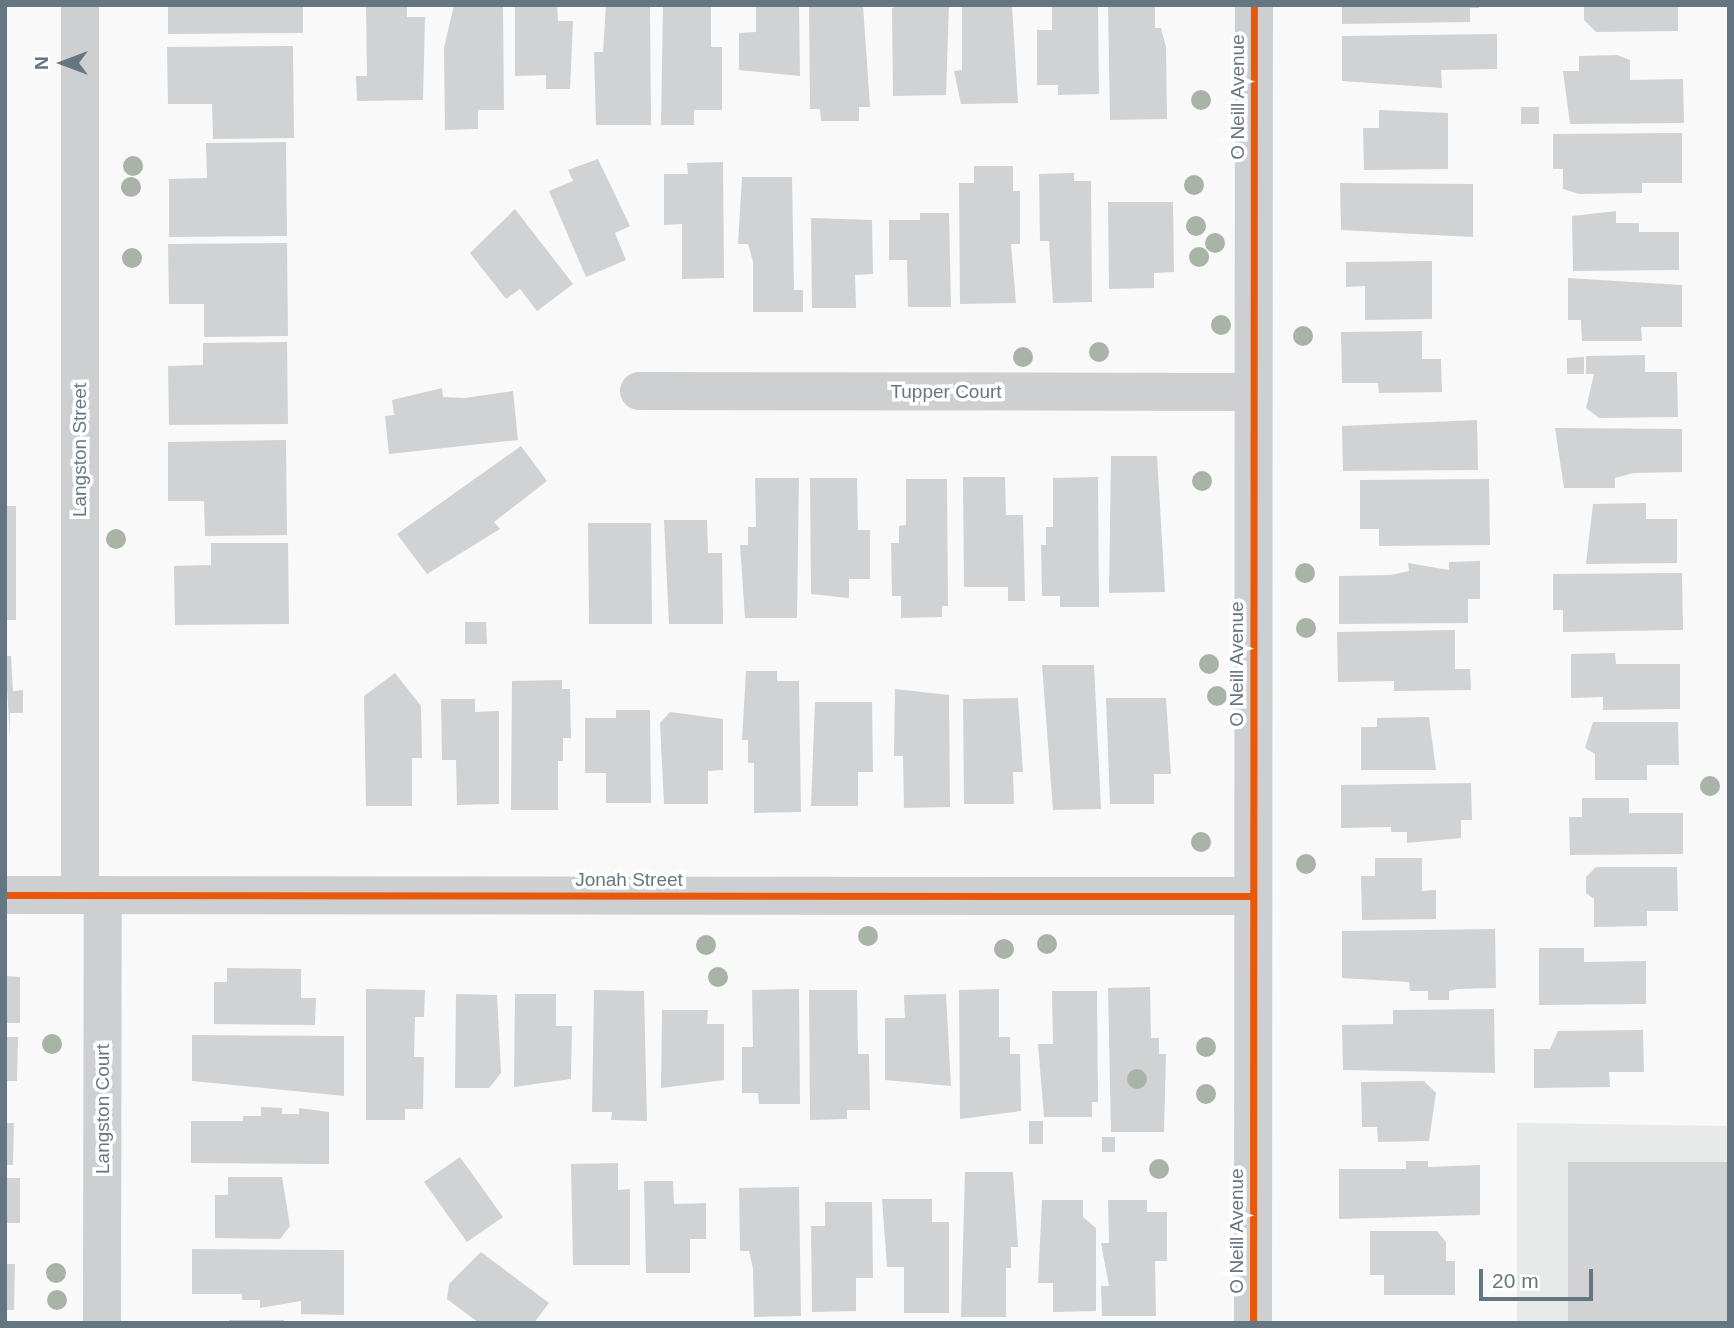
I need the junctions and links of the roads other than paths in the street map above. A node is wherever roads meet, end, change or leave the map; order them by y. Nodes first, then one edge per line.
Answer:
1 (80, 5) edge
2 (1254, 5) edge
3 (639, 391) dead end
4 (1253, 392) junction
5 (5, 895) edge
6 (91, 895) junction
7 (1253, 896) junction
8 (103, 1323) edge
9 (1253, 1323) edge

1 - 6 street, Langston Street
2 - 4 street, O Neill Avenue
3 - 4 street, Tupper Court
4 - 7 street, O Neill Avenue
5 - 6 street, Jonah Street
6 - 7 street, Jonah Street
6 - 8 street, Langston Court
7 - 9 street, O Neill Avenue

